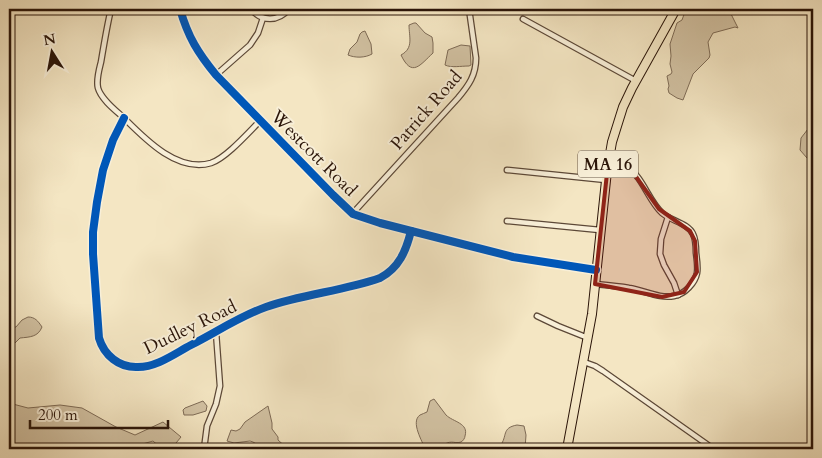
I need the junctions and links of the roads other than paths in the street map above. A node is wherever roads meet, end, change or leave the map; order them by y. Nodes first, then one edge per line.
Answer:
1 (111, 9) edge
2 (180, 9) edge
3 (251, 9) edge
4 (289, 9) edge
5 (469, 9) edge
6 (676, 9) edge
7 (263, 18) junction
8 (523, 19) dead end
9 (216, 75) junction
10 (636, 82) junction
11 (124, 118) junction
12 (260, 121) junction
13 (608, 164) junction
14 (507, 170) dead end
15 (606, 180) junction
16 (353, 213) junction
17 (668, 217) junction
18 (507, 221) dead end
19 (600, 230) junction
20 (411, 231) junction
21 (596, 270) junction
22 (595, 284) junction
23 (678, 295) junction
24 (537, 316) dead end
25 (216, 332) junction
26 (588, 336) junction
27 (584, 362) junction
28 (708, 445) dead end
29 (204, 449) edge
30 (567, 449) edge

1 - 11 street
2 - 9 street, Westcott Road
3 - 7 street
4 - 7 street
5 - 16 street, Patrick Road
6 - 10 main road, MA 16
7 - 9 street
8 - 10 street
9 - 12 street, Westcott Road
10 - 13 main road, MA 16
11 - 12 street
11 - 25 street, Dudley Road
12 - 16 street, Westcott Road
13 - 15 main road, MA 16
13 - 17 street
14 - 15 street
15 - 19 main road, MA 16
16 - 20 street, Westcott Road
17 - 23 street
17 - 23 street
18 - 19 street
19 - 21 main road, MA 16
20 - 21 street, Westcott Road
20 - 25 street, Dudley Road
21 - 22 main road, MA 16
22 - 23 street
22 - 26 main road, MA 16
24 - 26 street
25 - 29 street
26 - 27 main road, MA 16
27 - 28 street
27 - 30 main road, MA 16

